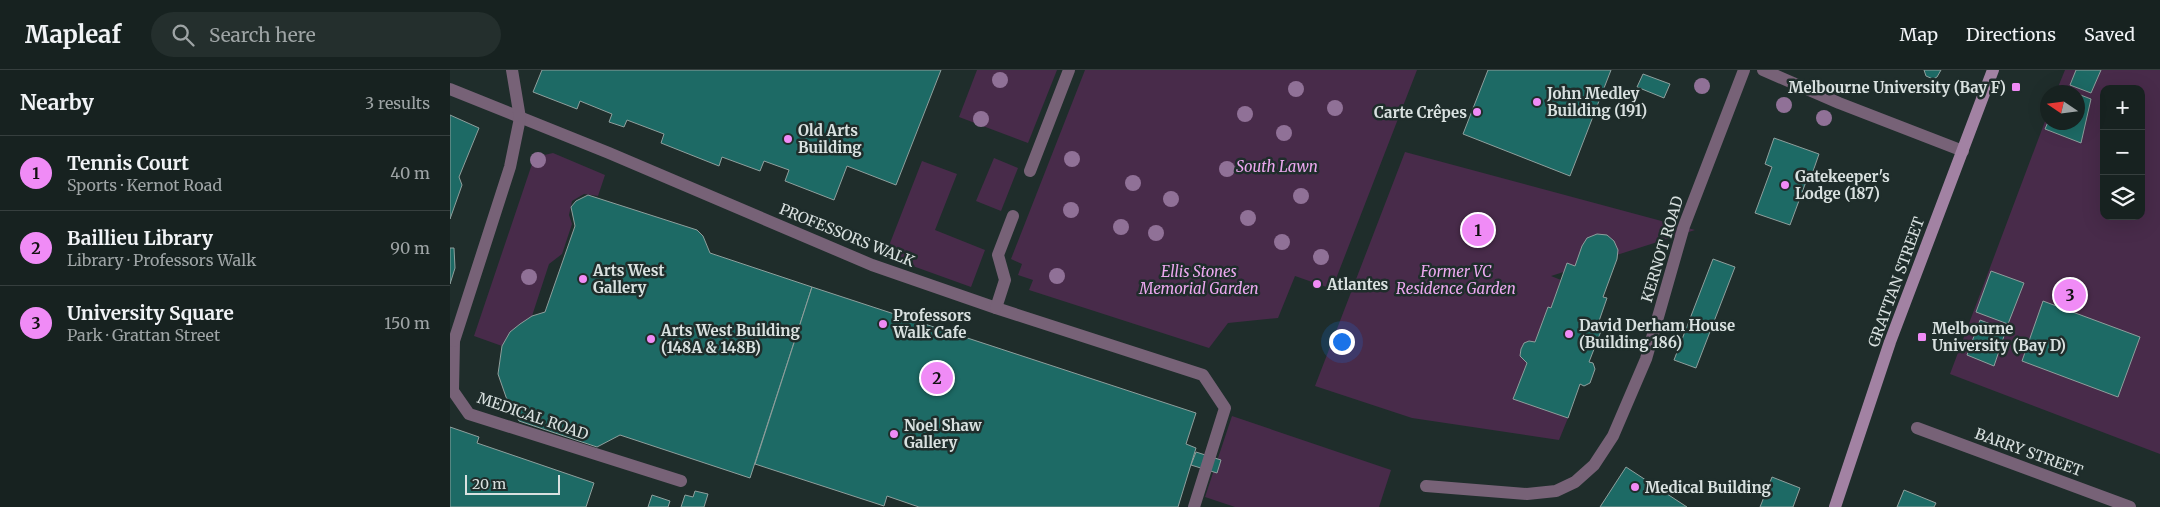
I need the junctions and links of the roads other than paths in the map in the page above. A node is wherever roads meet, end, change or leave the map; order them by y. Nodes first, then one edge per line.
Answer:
1 (512, 70) edge
2 (1069, 70) edge
3 (1744, 70) edge
4 (1762, 70) edge
5 (1994, 70) edge
6 (450, 89) edge
7 (520, 118) junction
8 (1963, 151) junction
9 (1030, 171) dead end
10 (1013, 216) dead end
11 (996, 308) junction
12 (1917, 428) dead end
13 (681, 481) dead end
14 (1426, 486) dead end
15 (1194, 507) edge
16 (1835, 507) edge
17 (2130, 507) edge

1 - 7 street
2 - 9 street
3 - 14 street, KERNOT ROAD
4 - 8 street
5 - 8 street, GRATTAN STREET
6 - 7 street, PROFESSORS WALK
7 - 11 street, PROFESSORS WALK
7 - 13 street, MEDICAL ROAD
8 - 16 street, GRATTAN STREET
10 - 11 street
11 - 15 street, PROFESSORS WALK
12 - 17 street, BARRY STREET

